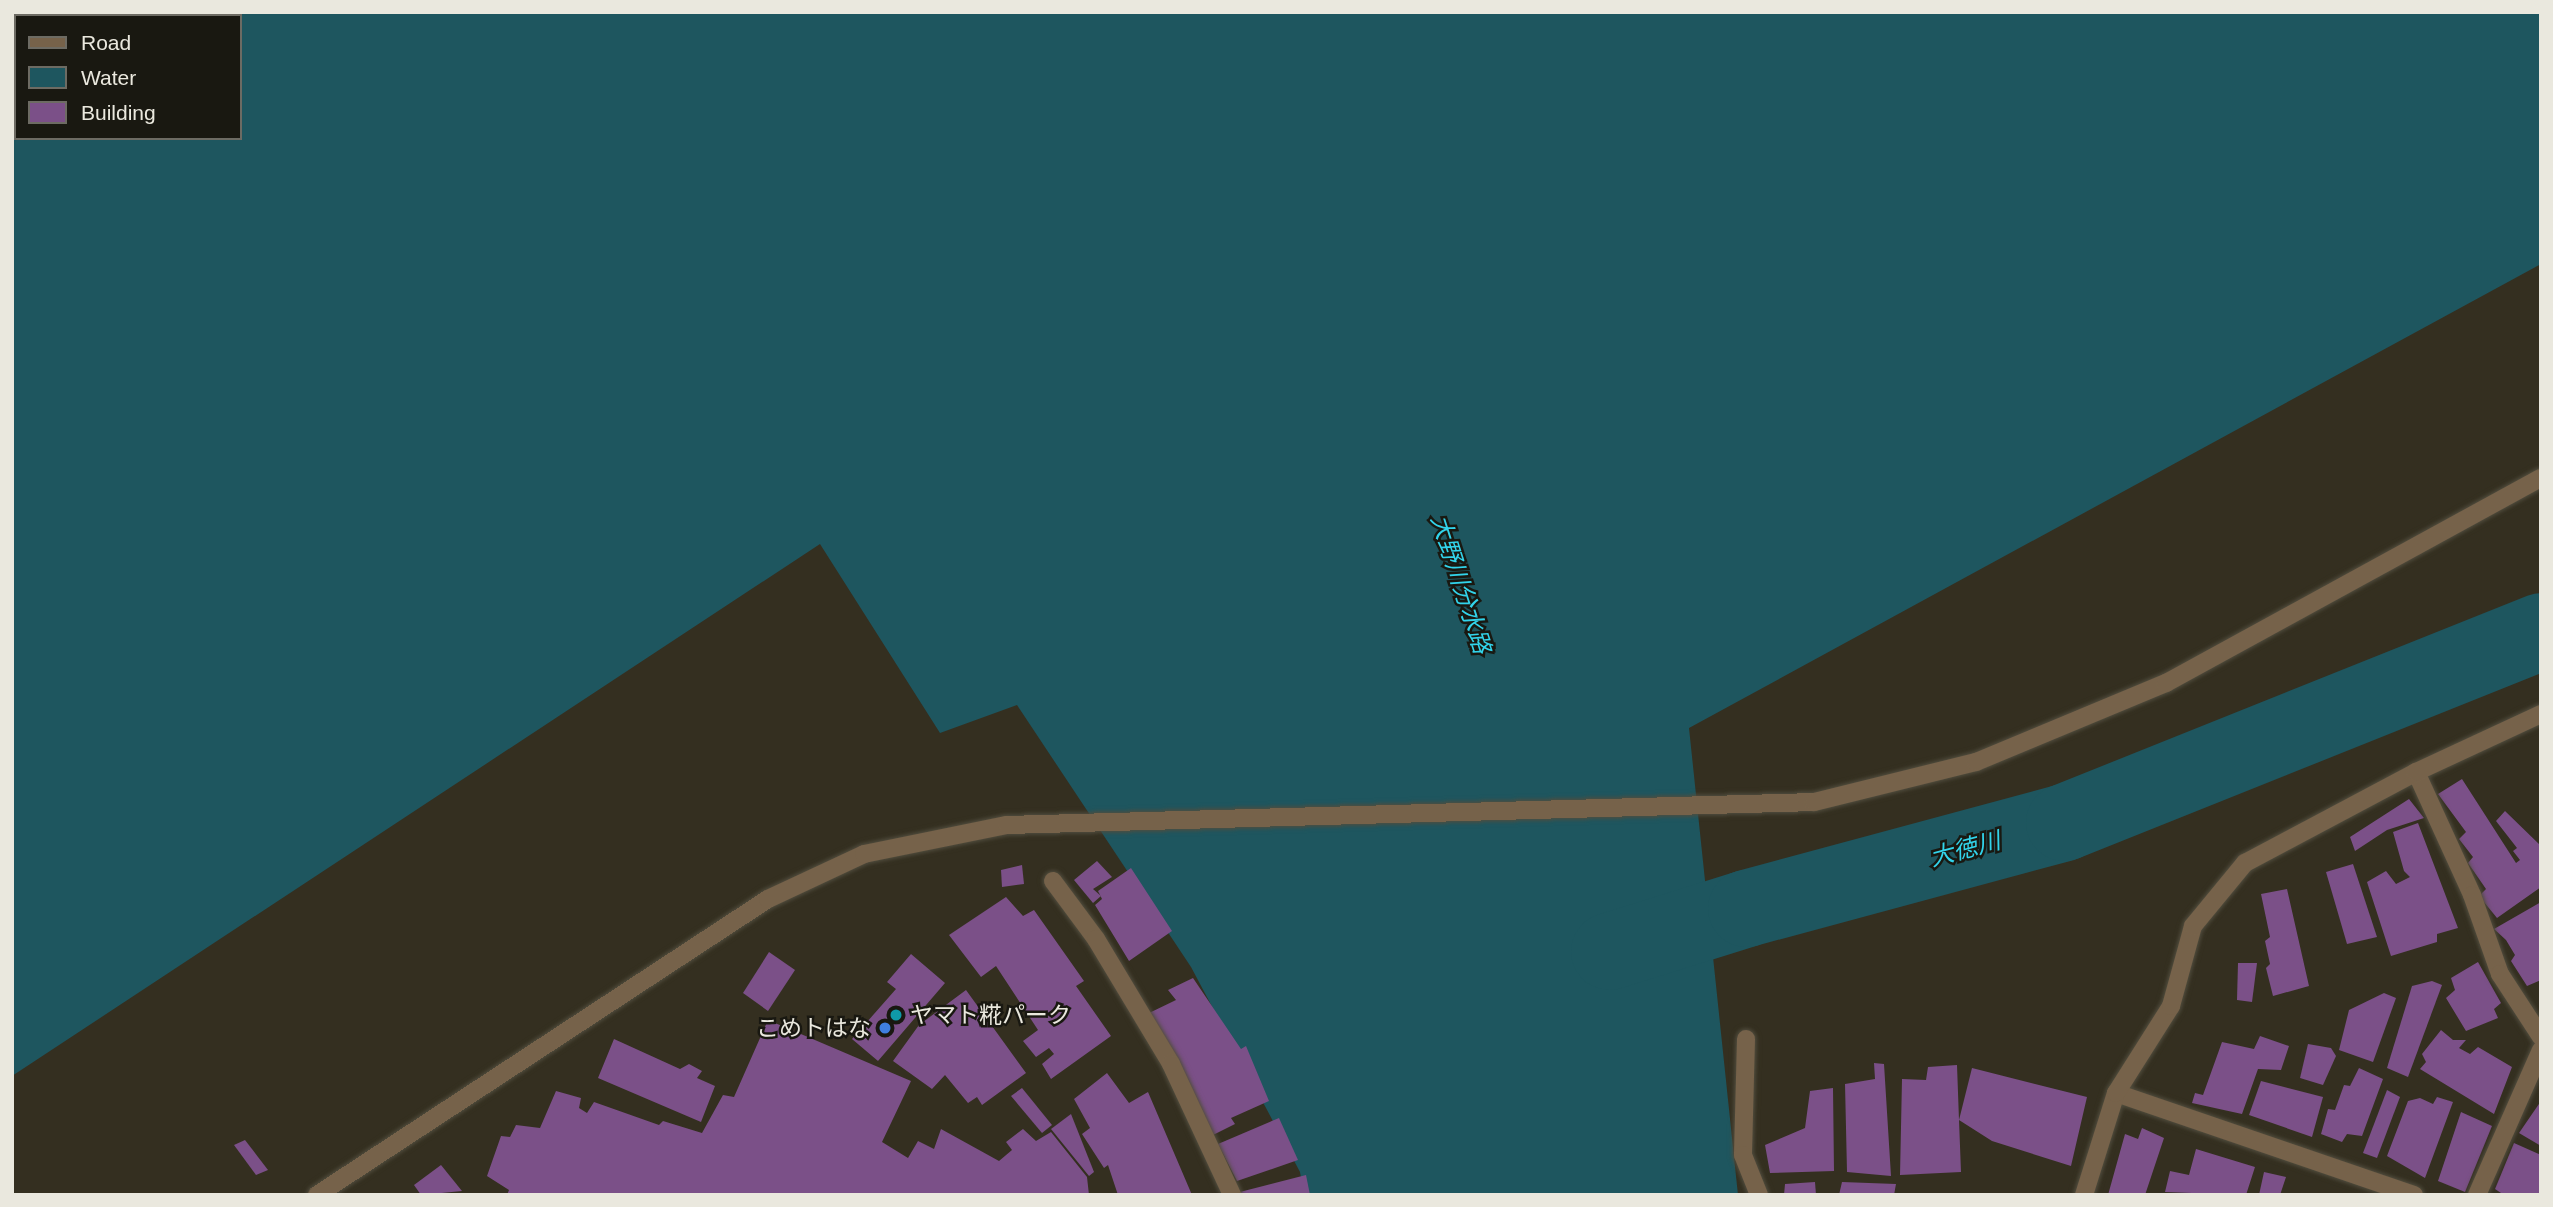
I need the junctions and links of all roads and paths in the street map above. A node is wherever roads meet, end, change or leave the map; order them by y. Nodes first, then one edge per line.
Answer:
1 (2541, 478) edge
2 (2541, 714) edge
3 (2416, 772) junction
4 (1054, 881) dead end
5 (2541, 1037) edge
6 (1746, 1038) dead end
7 (2541, 1050) edge
8 (2116, 1093) junction
9 (317, 1195) edge
10 (1232, 1195) edge
11 (1759, 1195) edge
12 (2084, 1195) edge
13 (2414, 1195) edge
14 (2477, 1195) edge

1 - 9 street
2 - 3 street
3 - 5 street
3 - 8 street
4 - 10 street
6 - 11 street
7 - 14 street
8 - 12 street
8 - 13 street

